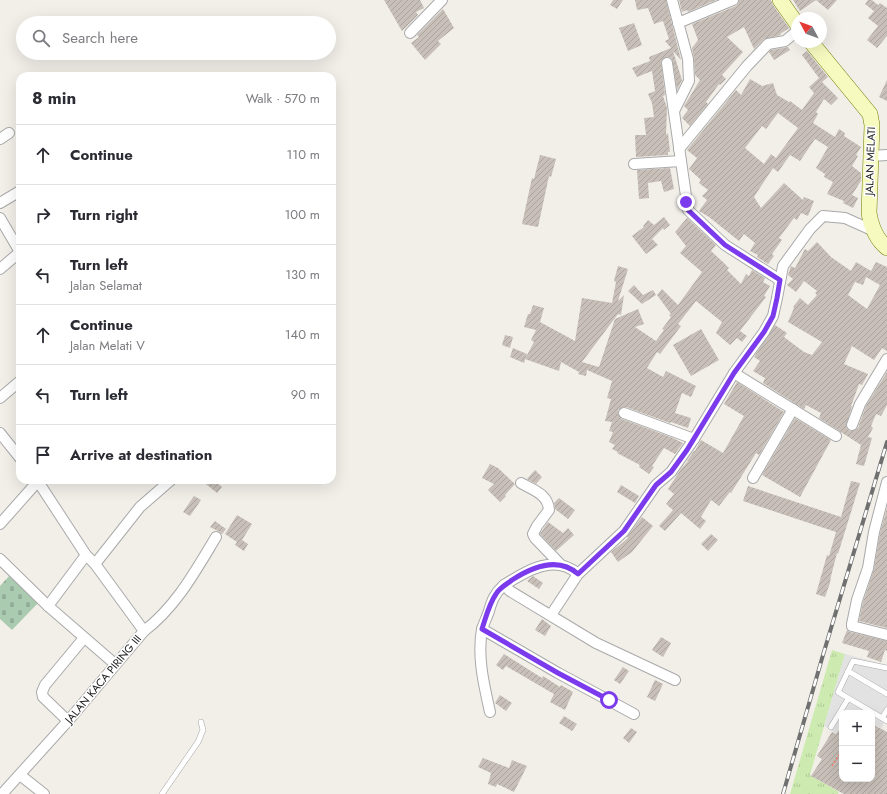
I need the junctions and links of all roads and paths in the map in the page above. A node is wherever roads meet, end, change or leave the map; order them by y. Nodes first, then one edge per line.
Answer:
1 (442, 0) edge
2 (672, 0) edge
3 (733, 0) edge
4 (780, 0) edge
5 (791, 16) edge
6 (678, 23) junction
7 (410, 33) dead end
8 (791, 36) edge
9 (816, 48) edge
10 (668, 63) dead end
11 (674, 111) junction
12 (9, 133) dead end
13 (0, 139) edge
14 (679, 149) junction
15 (887, 155) edge
16 (871, 156) junction
17 (681, 161) junction
18 (634, 164) dead end
19 (16, 193) edge
20 (0, 203) edge
21 (0, 218) edge
22 (874, 231) junction
23 (16, 245) edge
24 (887, 248) edge
25 (16, 255) edge
26 (0, 269) edge
27 (780, 280) junction
28 (887, 359) edge
29 (734, 373) junction
30 (16, 384) edge
31 (0, 398) edge
32 (793, 409) junction
33 (624, 413) dead end
34 (852, 425) dead end
35 (0, 433) edge
36 (836, 436) dead end
37 (694, 439) junction
38 (16, 453) edge
39 (753, 478) dead end
40 (887, 482) edge
41 (521, 483) dead end
42 (35, 484) edge
43 (41, 484) edge
44 (166, 484) edge
45 (0, 524) edge
46 (216, 536) dead end
47 (86, 555) junction
48 (0, 559) edge
49 (95, 564) junction
50 (561, 565) junction
51 (578, 574) junction
52 (504, 585) junction
53 (48, 606) junction
54 (551, 615) junction
55 (482, 629) junction
56 (144, 631) junction
57 (887, 634) edge
58 (84, 638) junction
59 (115, 664) junction
60 (887, 668) edge
61 (848, 671) junction
62 (675, 680) dead end
63 (887, 694) edge
64 (848, 699) junction
65 (887, 710) edge
66 (490, 712) dead end
67 (634, 714) dead end
68 (885, 720) edge
69 (68, 721) junction
70 (200, 722) dead end
71 (831, 726) dead end
72 (839, 755) edge
73 (832, 766) dead end
74 (20, 775) junction
75 (2, 794) edge
76 (44, 794) edge
77 (162, 794) edge

1 - 7 street
2 - 6 street
3 - 6 street
4 - 5 main road
6 - 11 street
8 - 14 street
9 - 16 main road, JALAN MELATI
10 - 11 street
11 - 14 street
12 - 13 street
14 - 17 street
15 - 16 street
16 - 22 main road, JALAN MELATI
17 - 18 street
17 - 27 street
19 - 20 street
21 - 23 street
22 - 24 main road, JALAN MELATI
22 - 27 street
25 - 26 street
27 - 29 street
28 - 34 street
29 - 32 street
29 - 37 street
30 - 31 street
32 - 36 street
32 - 39 street
33 - 37 street
35 - 38 street
37 - 51 street
40 - 57 street
41 - 50 street
42 - 45 street
43 - 47 street, JALAN KACA PIRING III
44 - 49 street
46 - 56 street
47 - 49 street, JALAN KACA PIRING III
47 - 53 street
48 - 53 street
49 - 56 street, JALAN KACA PIRING III
50 - 51 street
50 - 52 street
51 - 54 street
52 - 54 street
52 - 55 street
53 - 58 street
54 - 62 street
55 - 66 street
55 - 67 street
56 - 59 street, JALAN KACA PIRING III
58 - 59 street
58 - 69 street
59 - 69 street, JALAN KACA PIRING III
60 - 61 lane
61 - 63 lane
61 - 64 lane
64 - 68 lane
64 - 71 lane
65 - 68 lane
69 - 74 street, JALAN KACA PIRING III
70 - 77 lane
72 - 73 path
74 - 75 street, JALAN KACA PIRING III
74 - 76 street

